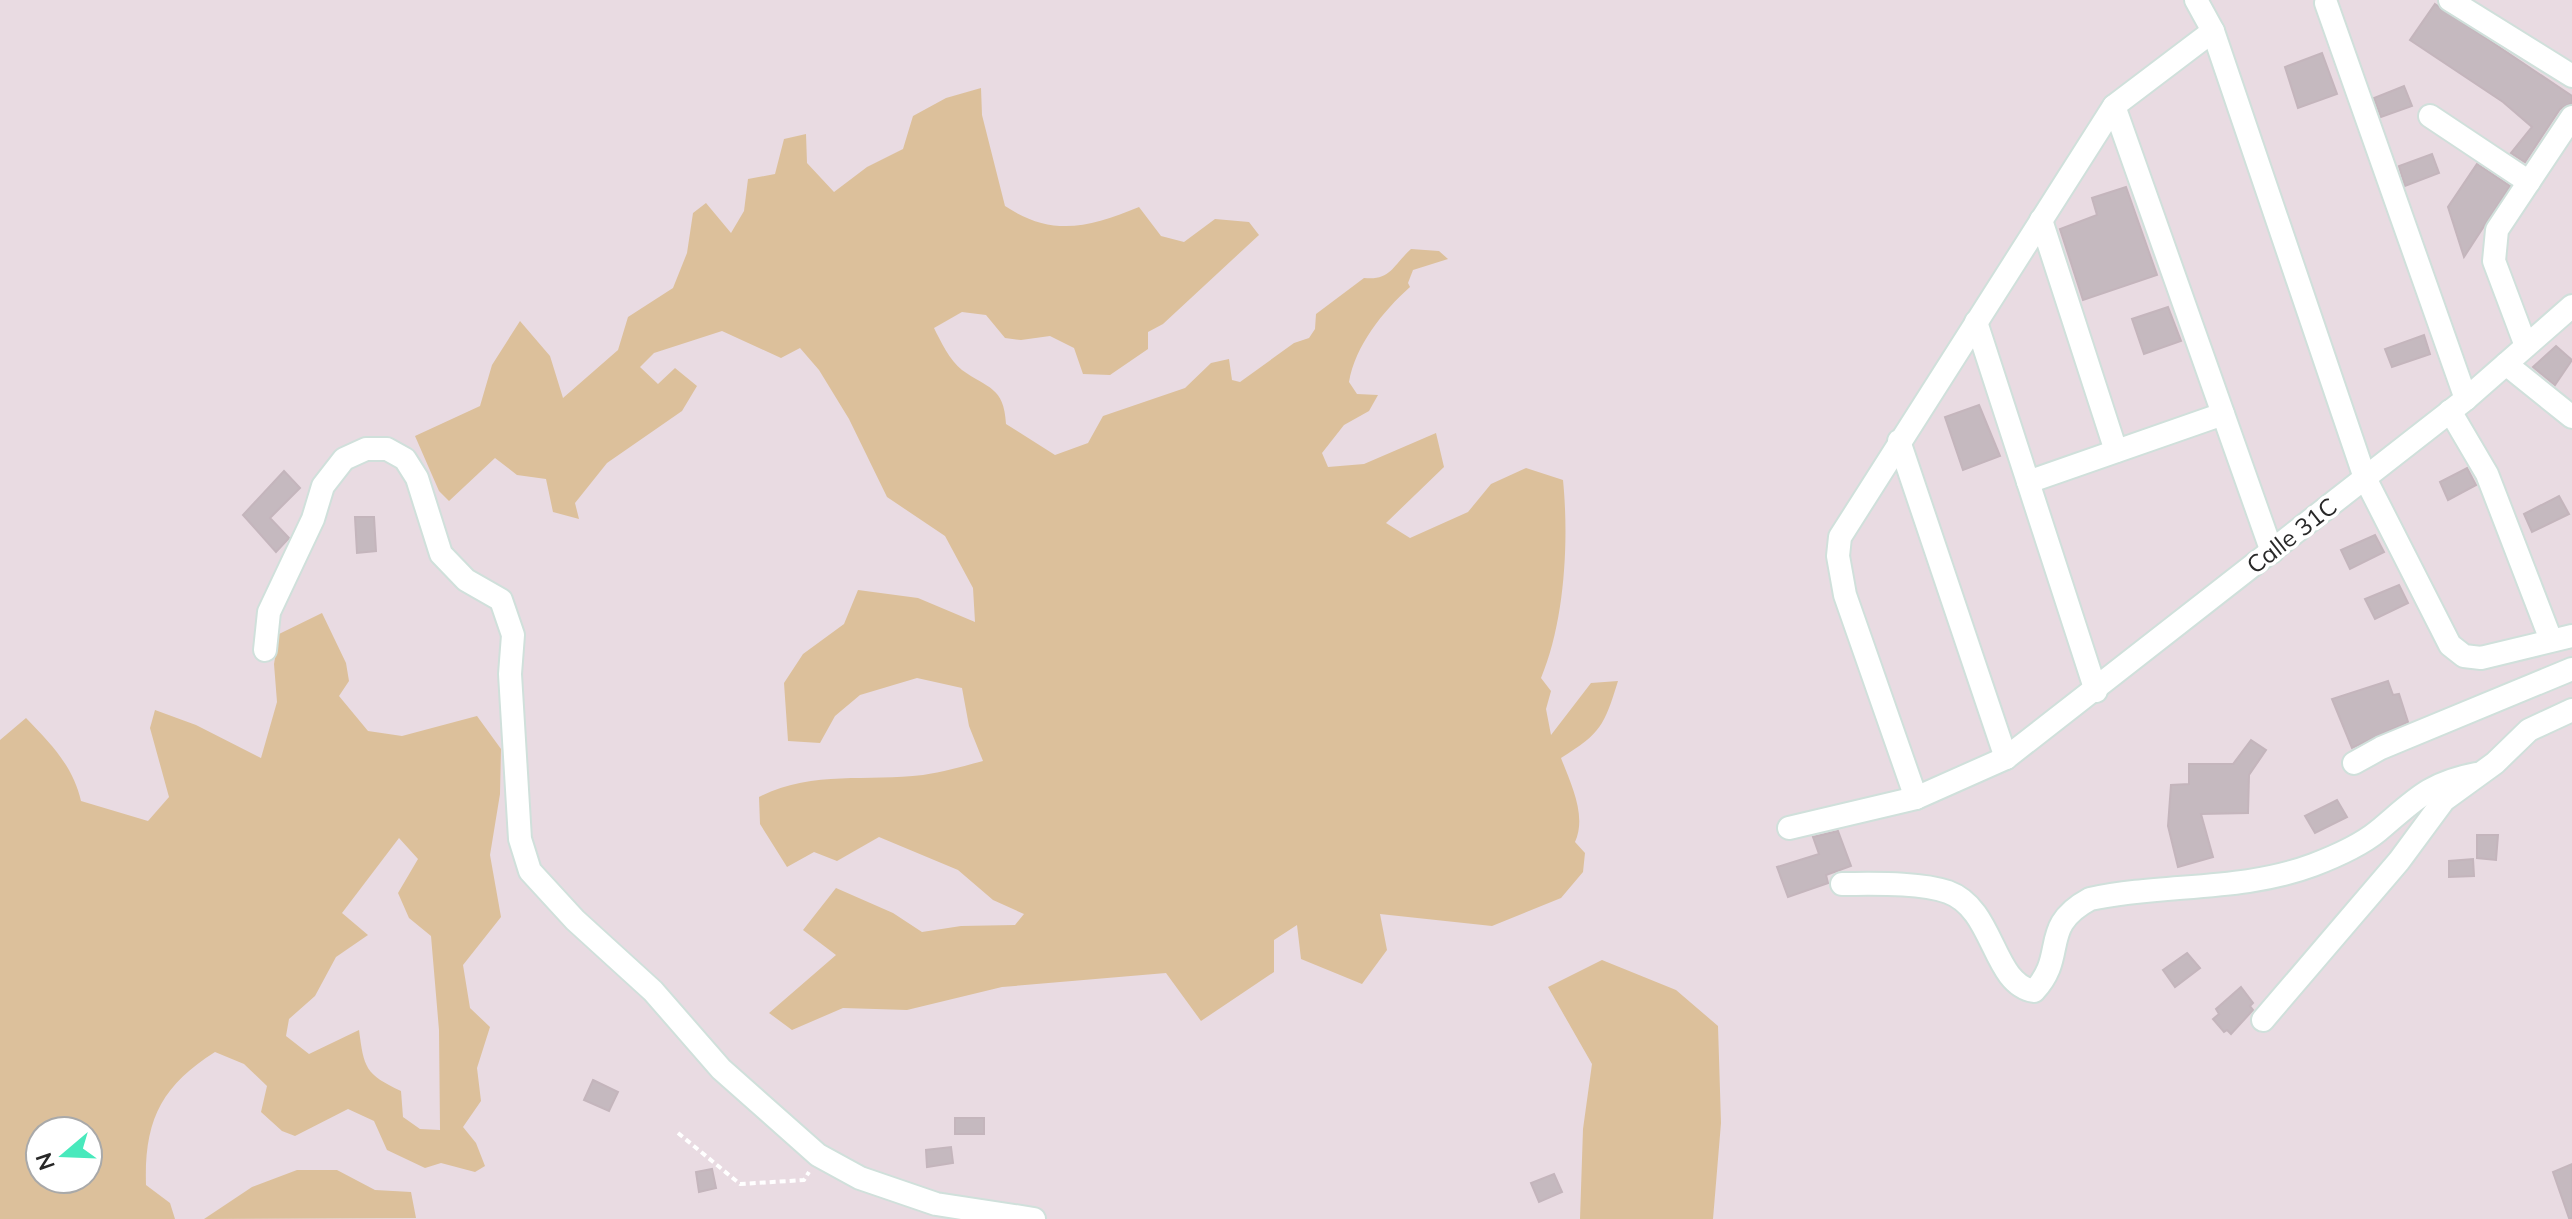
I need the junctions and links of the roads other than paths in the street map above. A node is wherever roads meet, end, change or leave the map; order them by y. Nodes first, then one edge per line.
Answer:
1 (2196, 0) edge
2 (2450, 0) edge
3 (2326, 3) dead end
4 (2213, 31) junction
5 (2572, 76) edge
6 (2114, 106) junction
7 (2430, 116) dead end
8 (2572, 117) edge
9 (2529, 182) junction
10 (2041, 220) junction
11 (2572, 306) edge
12 (1976, 322) junction
13 (2526, 346) junction
14 (2506, 364) junction
15 (2458, 405) junction
16 (2223, 414) junction
17 (2572, 417) edge
18 (1899, 441) junction
19 (2116, 451) junction
20 (2365, 478) junction
21 (2028, 482) junction
22 (2272, 552) junction
23 (2562, 638) edge
24 (265, 650) dead end
25 (2572, 669) edge
26 (2096, 691) junction
27 (2572, 710) edge
28 (2006, 758) junction
29 (2354, 763) dead end
30 (2476, 774) junction
31 (1916, 798) junction
32 (1789, 828) dead end
33 (1842, 884) dead end
34 (2263, 1020) dead end
35 (1034, 1219) edge

1 - 4 street
2 - 5 street
3 - 15 street
4 - 6 street
4 - 20 street
6 - 10 street
6 - 16 street
7 - 9 street
8 - 9 street
9 - 13 street
10 - 12 street
10 - 19 street
11 - 13 street, Calle 31C
12 - 18 street
12 - 21 street
13 - 14 street, Calle 31C
14 - 15 street, Calle 31C
14 - 17 street
15 - 20 street, Calle 31C
15 - 23 street
16 - 19 street
16 - 22 street
18 - 28 street
18 - 31 street
19 - 21 street
20 - 22 street, Calle 31C
20 - 23 street
21 - 26 street
22 - 26 street, Calle 31C
24 - 35 street
25 - 29 street
26 - 28 street, Calle 31C
27 - 30 street
28 - 31 street, Calle 31C
30 - 33 street
30 - 34 street
31 - 32 street, Calle 31C

